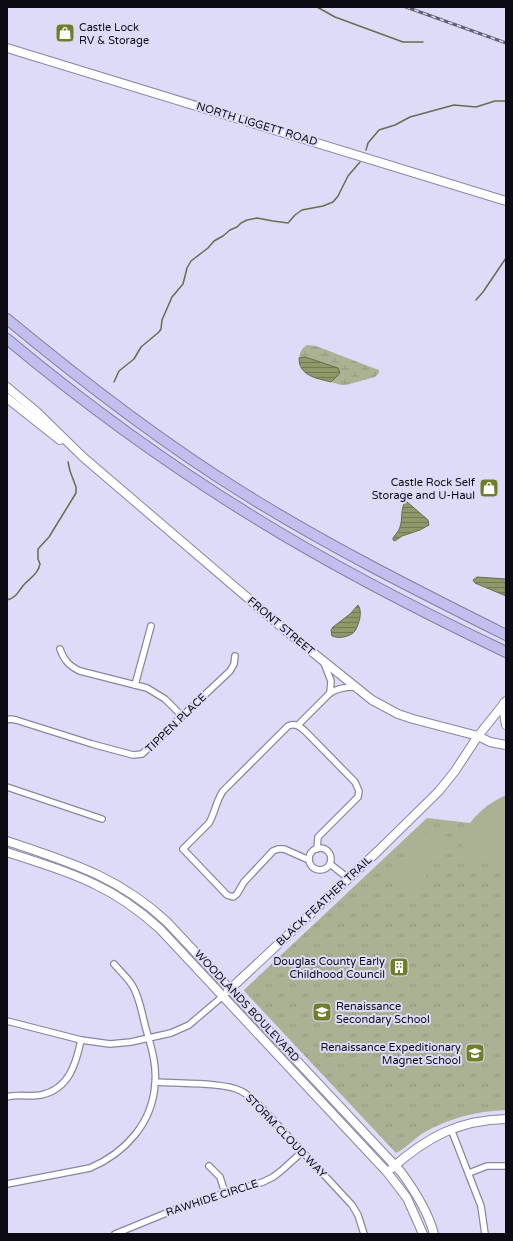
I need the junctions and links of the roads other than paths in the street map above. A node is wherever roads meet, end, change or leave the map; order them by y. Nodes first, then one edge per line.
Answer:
1 (7, 48) edge
2 (506, 200) edge
3 (7, 320) edge
4 (7, 339) edge
5 (7, 387) edge
6 (7, 398) edge
7 (83, 457) junction
8 (151, 626) dead end
9 (506, 635) edge
10 (60, 649) dead end
11 (506, 652) edge
12 (235, 656) dead end
13 (324, 663) junction
14 (135, 685) junction
15 (354, 687) junction
16 (330, 693) junction
17 (505, 702) edge
18 (182, 716) junction
19 (7, 720) edge
20 (298, 725) junction
21 (506, 725) edge
22 (478, 736) junction
23 (506, 746) edge
24 (7, 787) edge
25 (102, 819) dead end
26 (7, 841) edge
27 (317, 848) junction
28 (7, 852) edge
29 (309, 860) junction
30 (330, 864) junction
31 (348, 878) junction
32 (114, 964) dead end
33 (230, 988) junction
34 (223, 996) junction
35 (7, 1021) edge
36 (148, 1038) junction
37 (81, 1040) junction
38 (156, 1082) junction
39 (7, 1097) edge
40 (506, 1120) edge
41 (451, 1129) junction
42 (302, 1152) junction
43 (395, 1165) junction
44 (210, 1166) dead end
45 (506, 1166) edge
46 (387, 1172) junction
47 (469, 1173) junction
48 (7, 1184) edge
49 (224, 1193) junction
50 (115, 1234) edge
51 (364, 1234) edge
52 (423, 1234) edge
53 (434, 1234) edge
54 (485, 1234) edge

1 - 2 street, NORTH LIGGETT ROAD
3 - 9 highway
4 - 11 highway
5 - 7 street, FRONT STREET
6 - 7 street, FRONT STREET
7 - 13 street, FRONT STREET
8 - 14 street
10 - 14 street
12 - 18 street, TIPPEN PLACE
13 - 15 street, FRONT STREET
13 - 16 street
14 - 18 street
15 - 16 street
15 - 22 street, FRONT STREET
16 - 20 street
17 - 21 street
17 - 22 street, BLACK FEATHER TRAIL
18 - 19 street, TIPPEN PLACE
20 - 27 street
20 - 29 street
22 - 23 street, FRONT STREET
22 - 31 street, BLACK FEATHER TRAIL
24 - 25 street
26 - 33 street, WOODLANDS BOULEVARD
27 - 29 street
27 - 30 street
28 - 34 street, WOODLANDS BOULEVARD
29 - 30 street
30 - 31 street
31 - 33 street, BLACK FEATHER TRAIL
32 - 36 street
33 - 34 street, BLACK FEATHER TRAIL
33 - 43 street, WOODLANDS BOULEVARD
34 - 36 street, BLACK FEATHER TRAIL
34 - 46 street, WOODLANDS BOULEVARD
35 - 37 street, BLACK FEATHER TRAIL
36 - 37 street, BLACK FEATHER TRAIL
36 - 38 street
37 - 39 street
38 - 42 street, STORM CLOUD WAY
38 - 48 street
40 - 41 street
41 - 43 street
41 - 47 street
42 - 49 street, RAWHIDE CIRCLE
42 - 51 street, STORM CLOUD WAY
43 - 46 street
43 - 53 street, WOODLANDS BOULEVARD
44 - 49 street
45 - 47 street
46 - 52 street, WOODLANDS BOULEVARD
47 - 54 street
49 - 50 street, RAWHIDE CIRCLE

